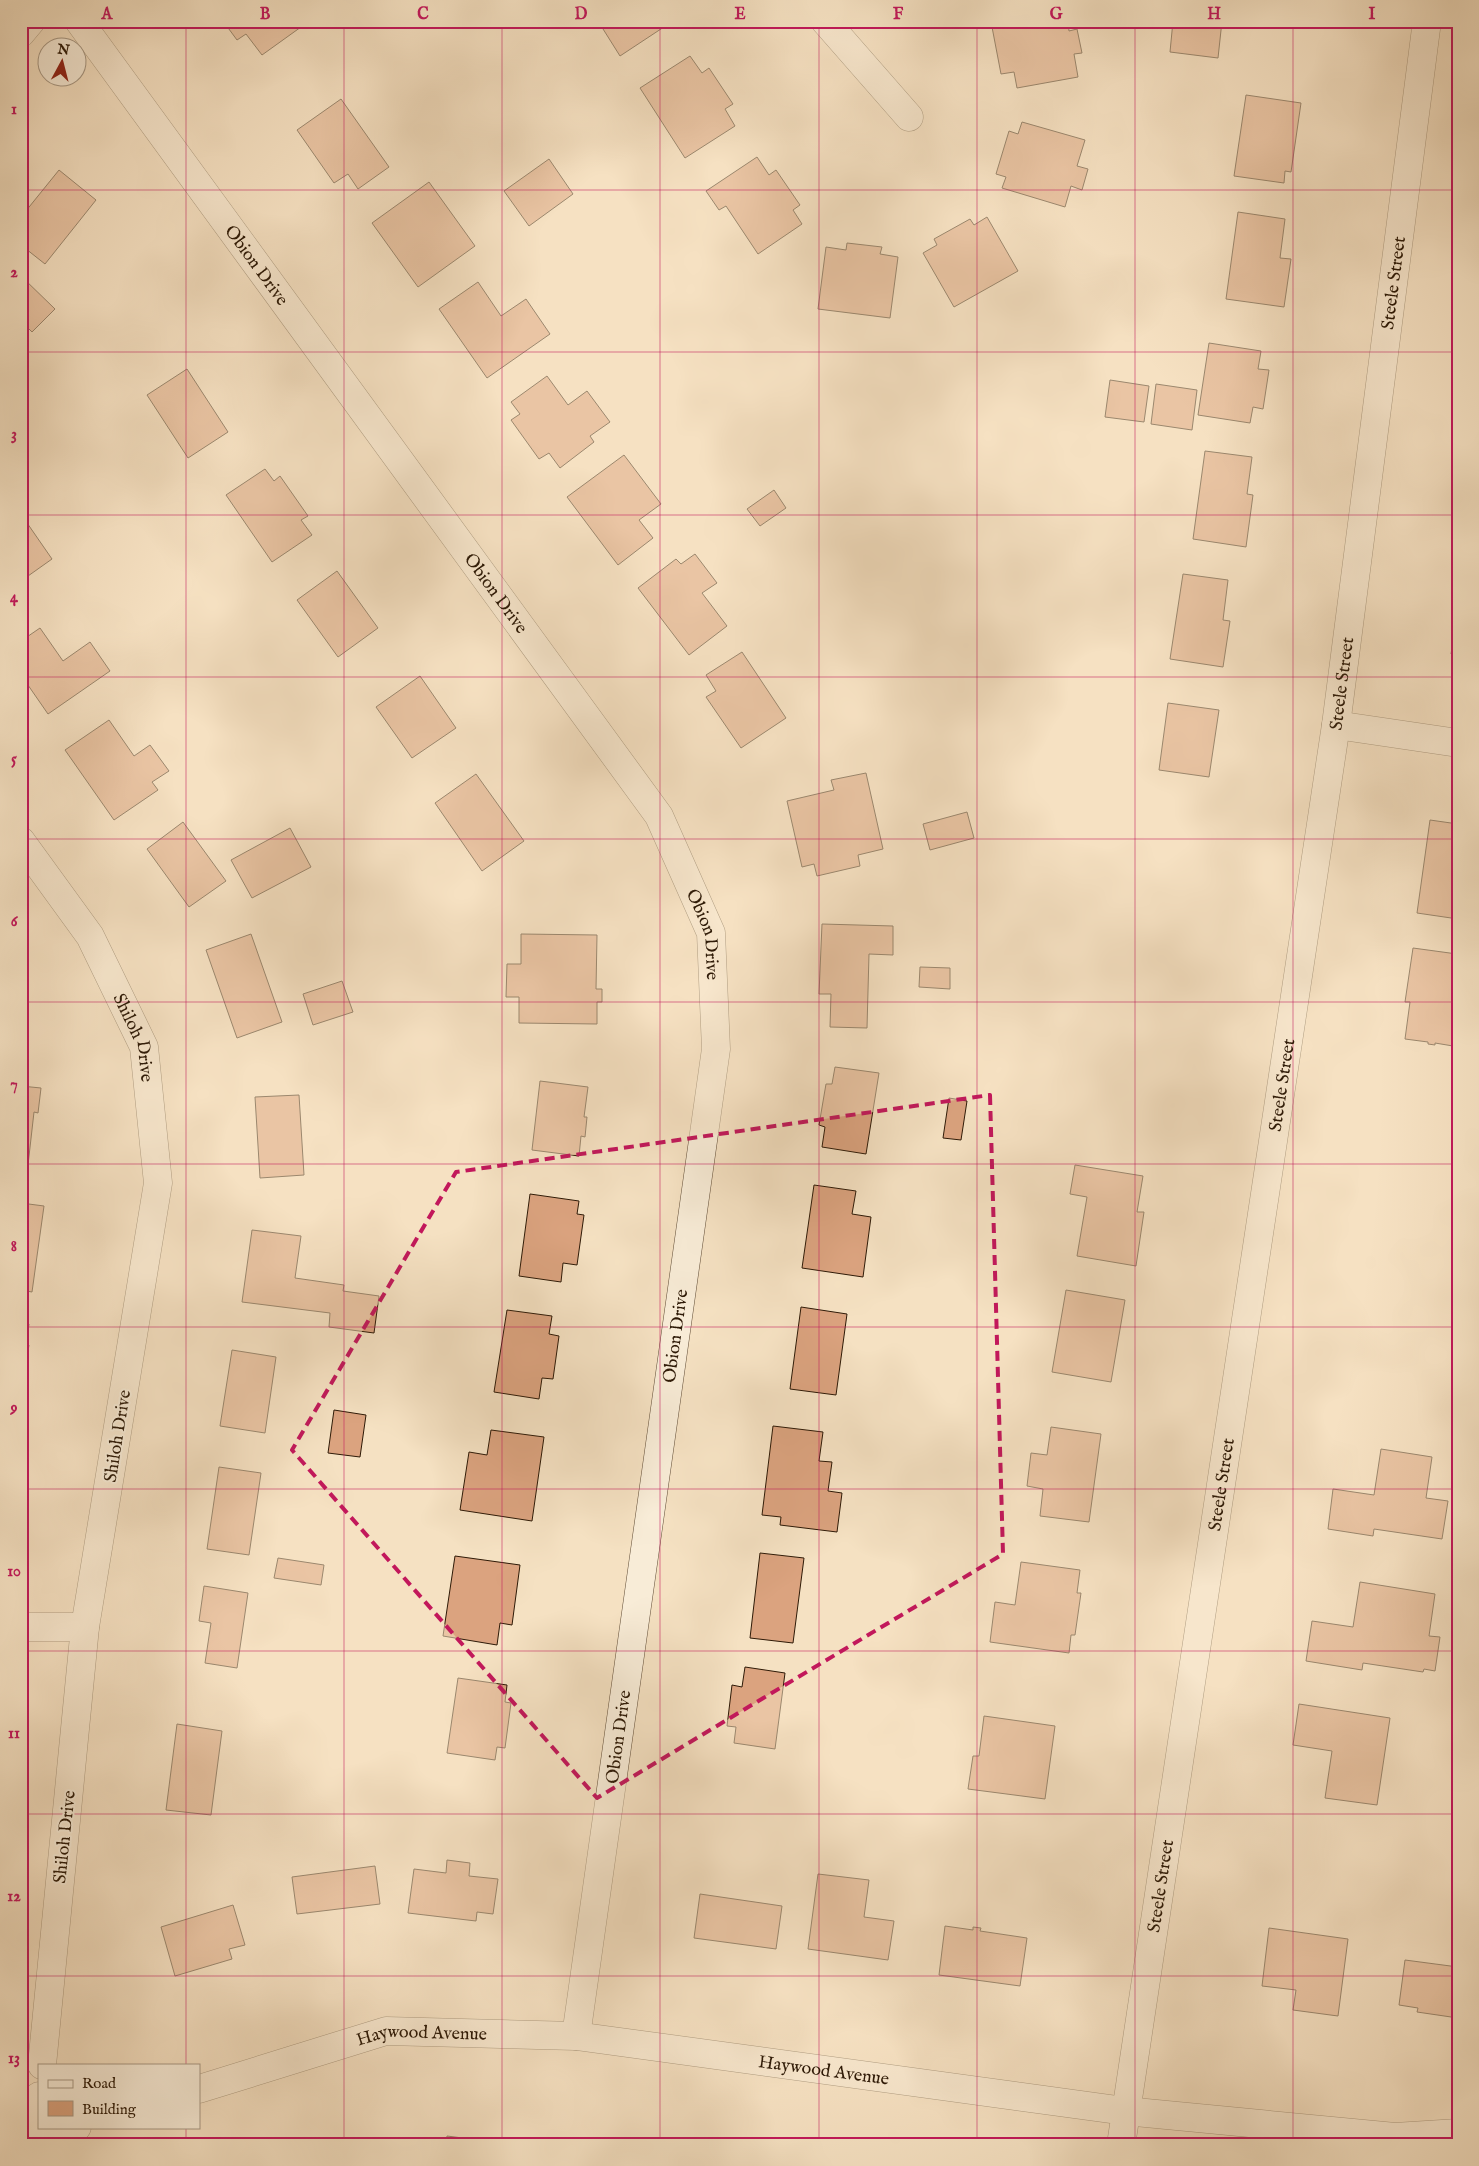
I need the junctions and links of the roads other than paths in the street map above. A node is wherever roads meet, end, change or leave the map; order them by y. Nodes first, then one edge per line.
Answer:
1 (31, 21) edge
2 (79, 21) edge
3 (825, 21) edge
4 (1427, 21) edge
5 (21, 33) edge
6 (909, 118) dead end
7 (1336, 724) junction
8 (1458, 744) edge
9 (21, 840) edge
10 (21, 1627) edge
11 (85, 1627) junction
12 (576, 2036) junction
13 (42, 2064) edge
14 (200, 2089) edge
15 (38, 2100) edge
16 (1125, 2111) junction
17 (74, 2128) edge
18 (1458, 2134) edge
19 (28, 2142) edge
20 (1121, 2145) edge

1 - 5 street
2 - 12 street, Obion Drive
3 - 6 street
4 - 7 street, Steele Street
7 - 8 street
7 - 16 street, Steele Street
9 - 11 street, Shiloh Drive
10 - 11 street
11 - 13 street, Shiloh Drive
12 - 14 street, Haywood Avenue
12 - 16 street, Haywood Avenue
15 - 19 street
16 - 18 street, Haywood Avenue
16 - 20 street, Steele Street
17 - 19 street

